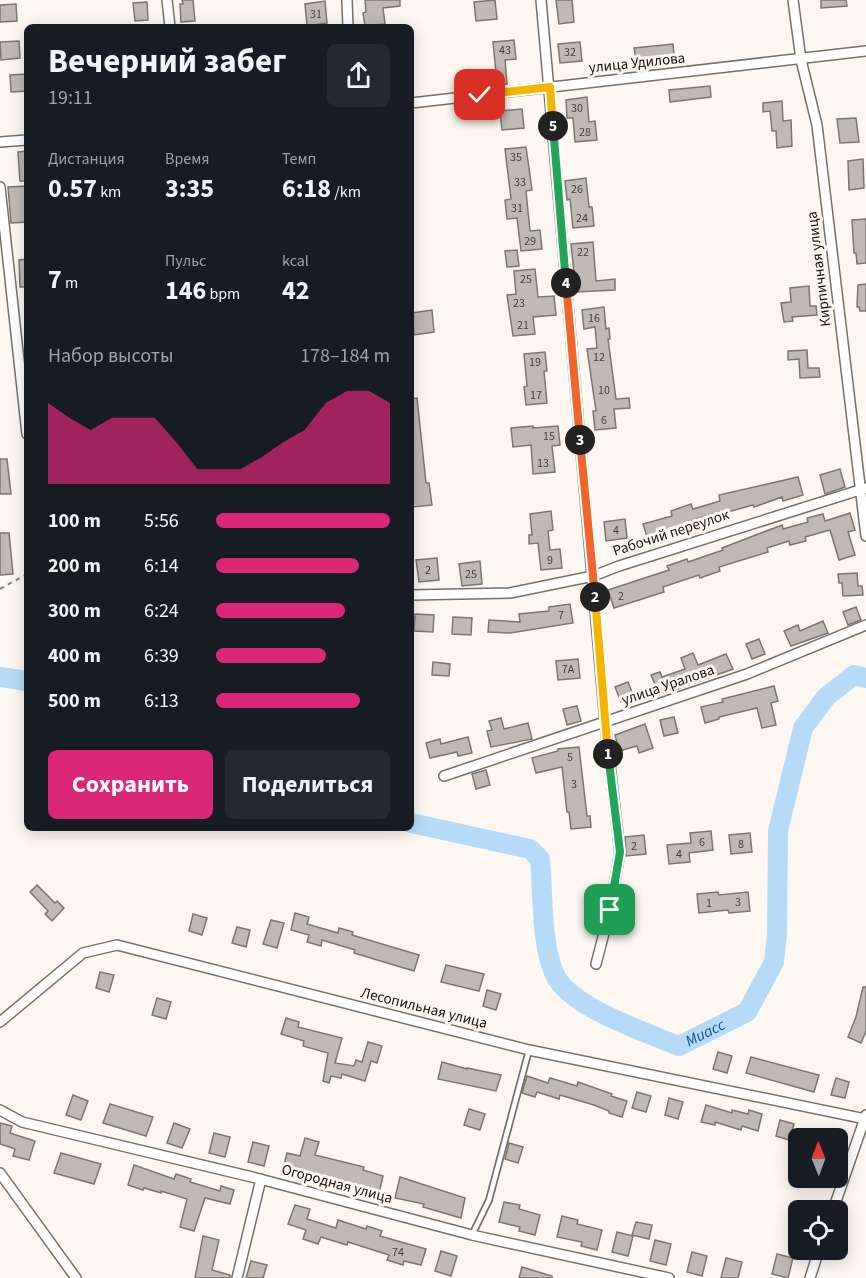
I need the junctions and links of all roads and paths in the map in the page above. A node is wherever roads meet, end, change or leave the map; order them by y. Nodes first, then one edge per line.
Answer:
1 (167, 0) edge
2 (347, 0) edge
3 (541, 0) edge
4 (793, 0) edge
5 (170, 24) edge
6 (348, 24) edge
7 (866, 51) edge
8 (801, 60) junction
9 (550, 87) junction
10 (414, 103) edge
11 (24, 140) edge
12 (0, 142) edge
13 (0, 187) edge
14 (1, 202) edge
15 (24, 407) edge
16 (863, 488) edge
17 (866, 536) edge
18 (24, 576) edge
19 (593, 576) junction
20 (0, 589) edge
21 (414, 595) edge
22 (866, 625) edge
23 (605, 722) junction
24 (444, 776) dead end
25 (596, 964) dead end
26 (0, 1022) edge
27 (529, 1050) junction
28 (0, 1110) edge
29 (866, 1117) edge
30 (0, 1173) edge
31 (261, 1179) junction
32 (837, 1200) edge
33 (472, 1235) junction
34 (816, 1260) edge
35 (76, 1278) edge
36 (237, 1278) edge
37 (669, 1278) edge
38 (810, 1278) edge

1 - 5 street
2 - 6 street
3 - 9 street
4 - 8 street, Кирпичная улица
7 - 8 street, улица Удилова
8 - 9 street, улица Удилова
8 - 16 street, Кирпичная улица
9 - 10 street, улица Удилова
9 - 19 street
11 - 12 street
13 - 14 street
14 - 15 street
16 - 17 street, Кирпичная улица
16 - 19 street, Рабочий переулок
18 - 20 path
19 - 21 street, Рабочий переулок
19 - 23 street
22 - 23 street, улица Уралова
23 - 24 street, улица Уралова
23 - 25 street
26 - 27 street, Лесопильная улица
27 - 29 street, Лесопильная улица
27 - 33 lane
28 - 31 street, Огородная улица
29 - 32 street
30 - 35 street
31 - 33 street, Огородная улица
31 - 36 street
33 - 37 street, Огородная улица
34 - 38 street

